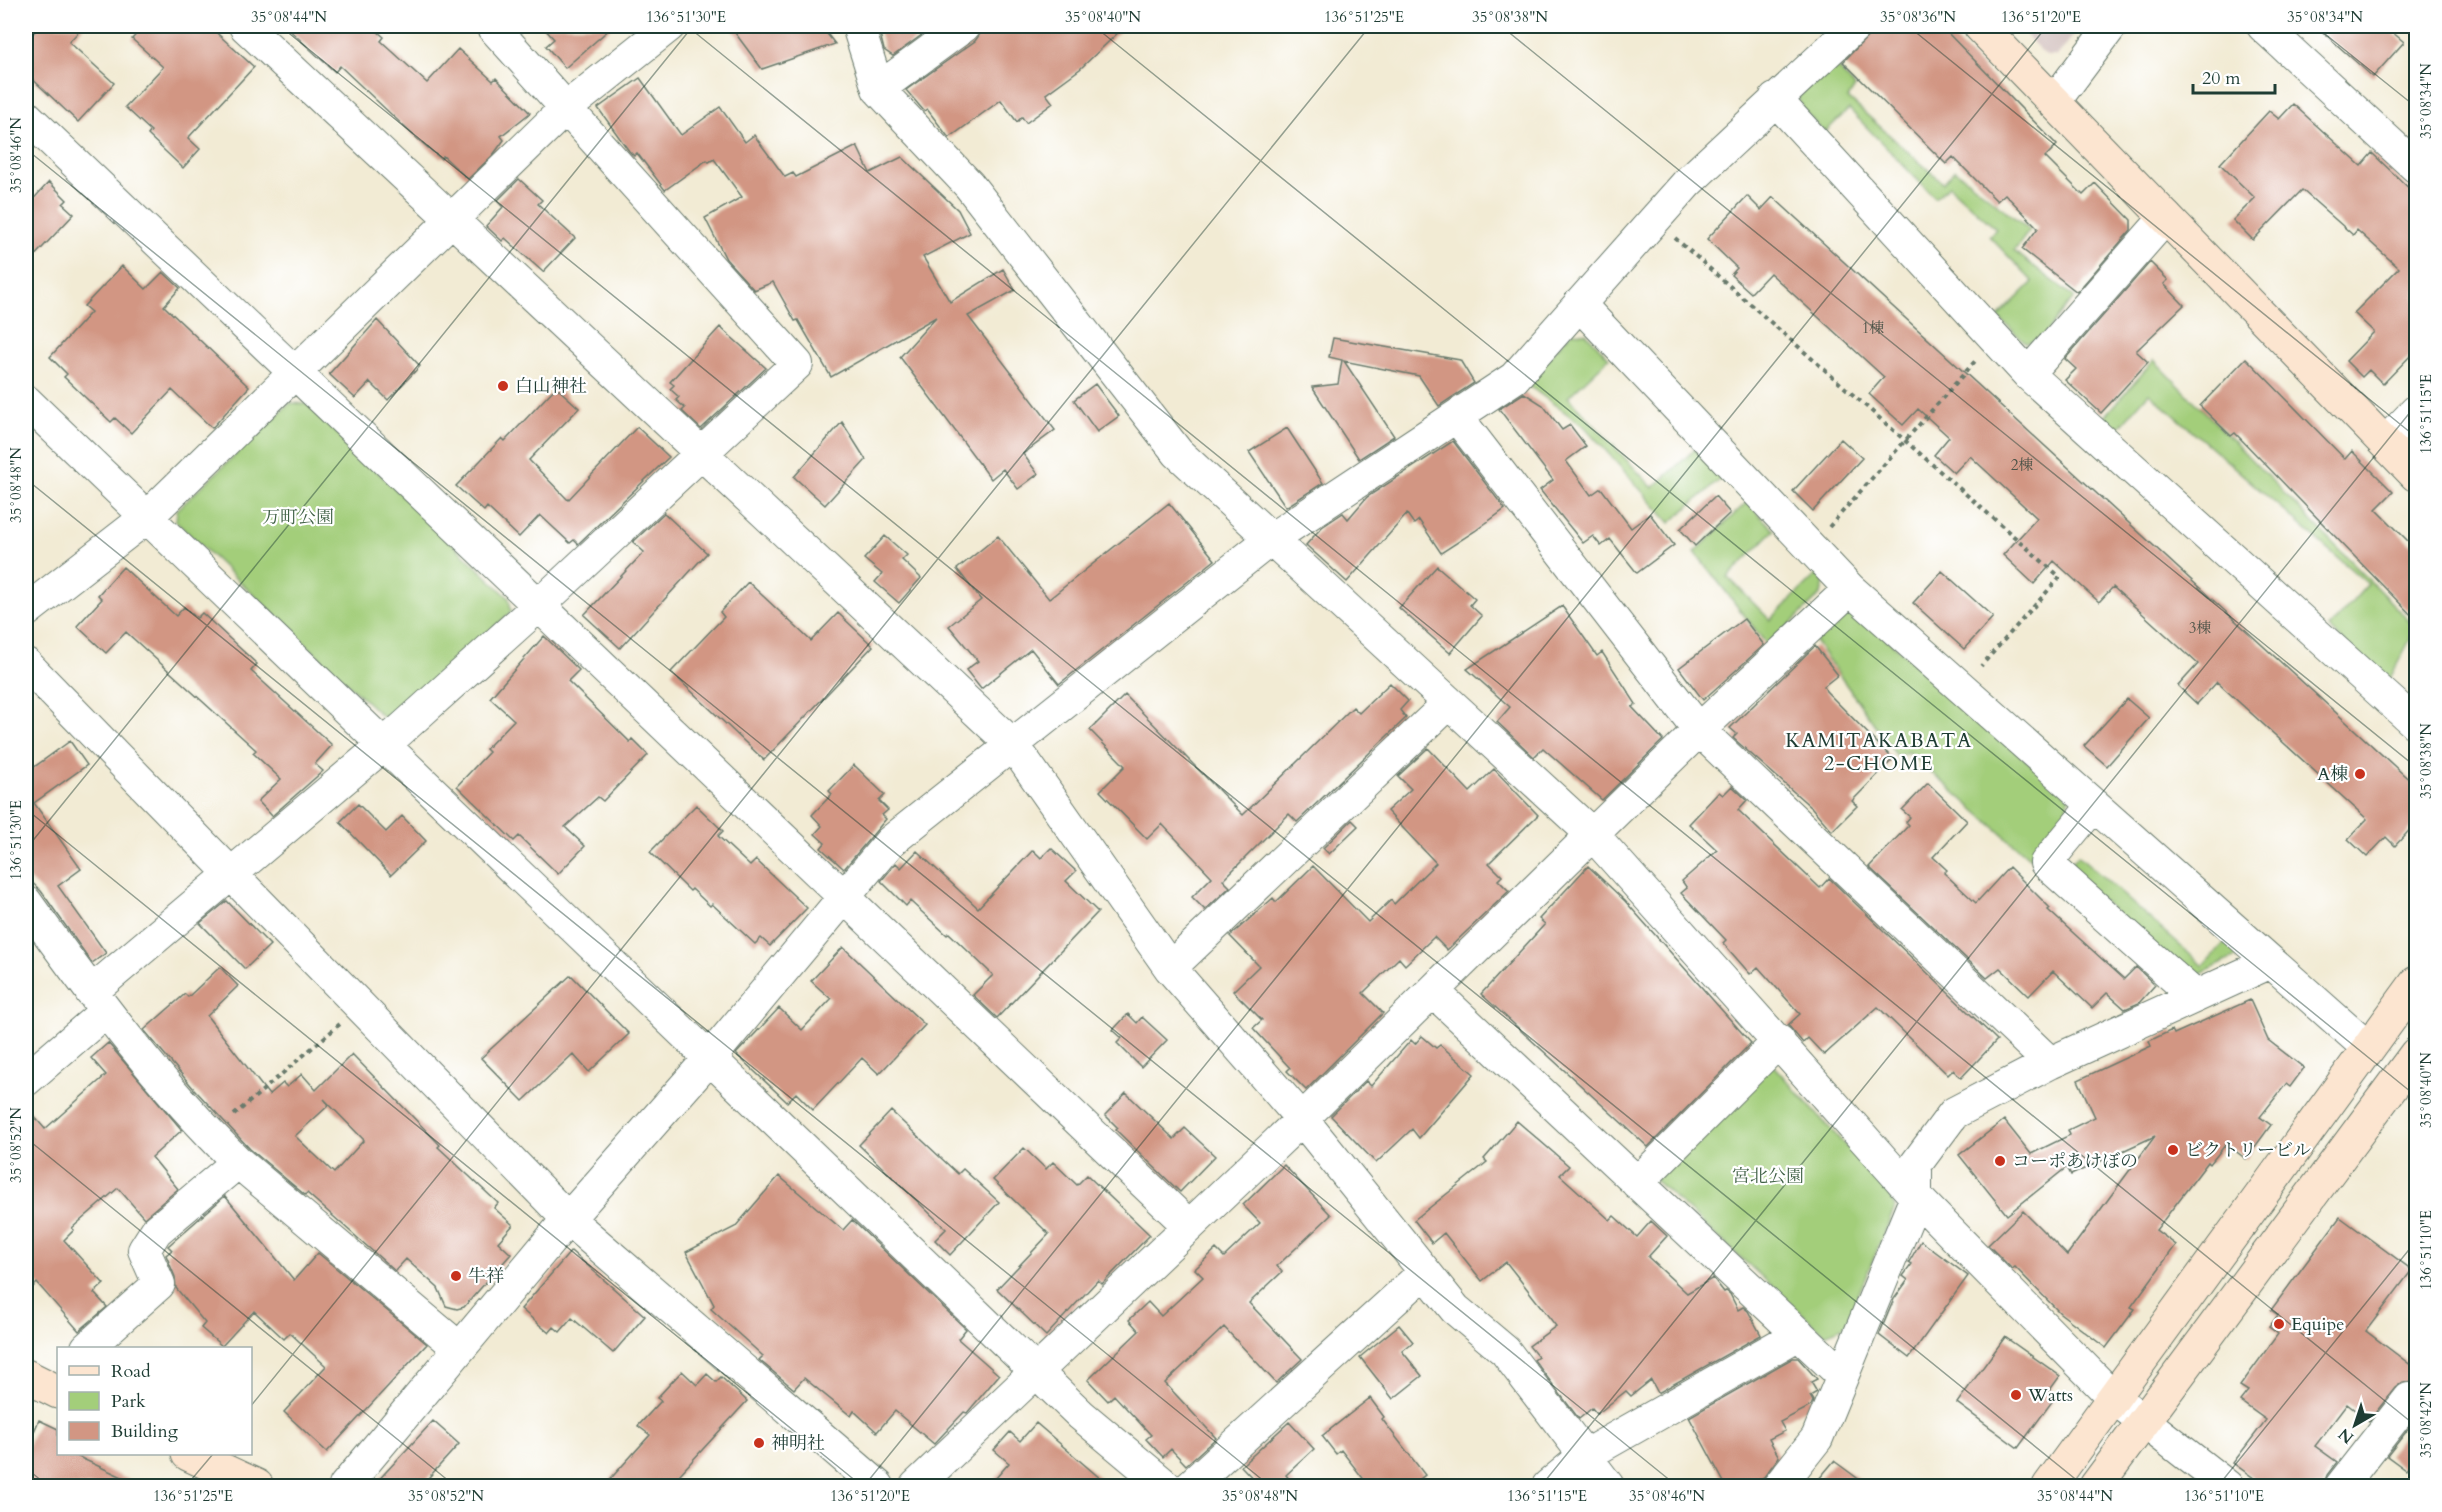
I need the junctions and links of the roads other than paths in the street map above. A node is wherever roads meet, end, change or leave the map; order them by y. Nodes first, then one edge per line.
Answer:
1 (245, 26) edge
2 (492, 26) edge
3 (669, 26) edge
4 (858, 26) edge
5 (964, 26) edge
6 (1855, 26) edge
7 (1980, 26) edge
8 (2111, 26) edge
9 (2263, 26) edge
10 (878, 89) junction
11 (1775, 99) junction
12 (2055, 102) junction
13 (565, 109) junction
14 (26, 116) edge
15 (2416, 167) edge
16 (2166, 217) junction
17 (452, 221) junction
18 (1579, 304) junction
19 (295, 373) junction
20 (2028, 374) junction
21 (26, 401) edge
22 (2416, 411) edge
23 (1456, 417) junction
24 (2385, 442) junction
25 (700, 454) junction
26 (2416, 475) edge
27 (147, 517) junction
28 (1271, 539) junction
29 (1850, 589) junction
30 (537, 607) junction
31 (26, 611) edge
32 (26, 664) edge
33 (1449, 703) junction
34 (2416, 724) edge
35 (1699, 730) junction
36 (384, 746) junction
37 (1014, 746) junction
38 (2094, 805) junction
39 (1594, 836) junction
40 (230, 875) junction
41 (842, 896) junction
42 (26, 902) edge
43 (2271, 962) junction
44 (1170, 968) junction
45 (2416, 983) edge
46 (1434, 992) junction
47 (2195, 996) junction
48 (98, 1002) junction
49 (1779, 1041) junction
50 (2368, 1048) junction
51 (709, 1059) junction
52 (2050, 1063) junction
53 (2412, 1071) edge
54 (26, 1080) edge
55 (1302, 1119) junction
56 (238, 1162) junction
57 (1637, 1183) junction
58 (1916, 1197) junction
59 (568, 1219) junction
60 (1189, 1226) junction
61 (1425, 1272) junction
62 (1799, 1334) junction
63 (88, 1347) edge
64 (459, 1348) junction
65 (1037, 1371) junction
66 (1841, 1374) junction
67 (2114, 1398) junction
68 (2416, 1405) edge
69 (2142, 1423) junction
70 (190, 1455) edge
71 (1584, 1456) junction
72 (257, 1486) edge
73 (345, 1486) edge
74 (878, 1486) edge
75 (916, 1486) edge
76 (1166, 1486) edge
77 (1191, 1486) edge
78 (1548, 1486) edge
79 (1608, 1486) edge
80 (1779, 1486) edge
81 (2049, 1486) edge
82 (2096, 1486) edge
83 (2227, 1486) edge
84 (2341, 1486) edge

1 - 17 street
2 - 13 street
3 - 13 street
4 - 10 street
5 - 10 street
6 - 11 street
7 - 12 street
8 - 12 street
9 - 15 street
10 - 28 street
11 - 18 street
11 - 20 street
12 - 16 street
13 - 17 street
13 - 25 street
14 - 19 street
16 - 20 street
16 - 24 street
17 - 19 street
17 - 25 street
18 - 23 street
18 - 29 street
19 - 27 street
19 - 30 street
20 - 34 street
21 - 27 street
22 - 24 street
23 - 28 street
23 - 35 street
24 - 26 street
25 - 30 street
25 - 37 street
27 - 31 street
27 - 36 street
28 - 33 street
28 - 37 street
29 - 35 street
29 - 38 street
30 - 36 street
30 - 41 street
32 - 40 street
33 - 39 street
33 - 44 street
35 - 39 street
35 - 52 street
36 - 40 street
36 - 51 street
37 - 41 street
37 - 44 street
38 - 43 street
38 - 47 street
39 - 46 street
39 - 49 street
40 - 48 street
40 - 59 street
41 - 51 street
41 - 60 street
42 - 48 street
43 - 47 street
43 - 50 street
44 - 55 street
45 - 50 street
46 - 55 street
46 - 57 street
47 - 52 street
48 - 54 street
48 - 56 street
49 - 57 street
49 - 58 street
50 - 67 street
51 - 59 street
51 - 65 street
52 - 58 street
53 - 69 street
55 - 60 street
55 - 61 street
56 - 63 street
56 - 64 street
57 - 62 street
58 - 66 street
58 - 67 street
59 - 64 street
59 - 74 street
60 - 65 street
61 - 71 street
61 - 77 street
62 - 66 street
62 - 71 street
64 - 73 street
65 - 75 street
65 - 76 street
66 - 80 street
67 - 69 street
67 - 81 street
68 - 84 street
69 - 82 street
69 - 83 street
70 - 72 street
71 - 78 street
71 - 79 street

